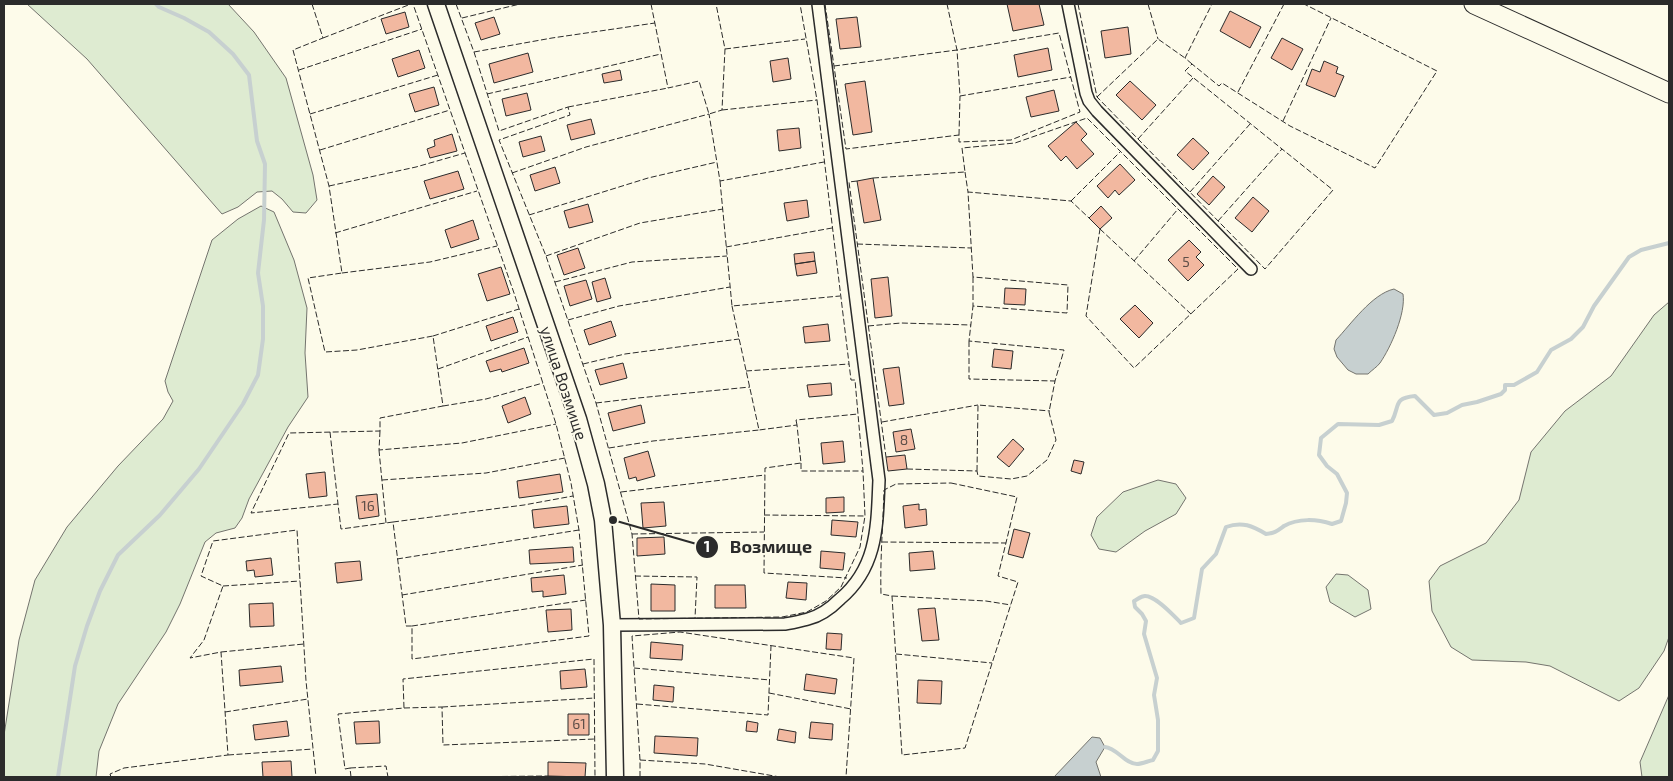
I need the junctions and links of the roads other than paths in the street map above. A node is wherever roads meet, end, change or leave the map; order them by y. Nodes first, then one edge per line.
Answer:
1 (436, 4) edge
2 (818, 4) edge
3 (1068, 4) edge
4 (1474, 4) edge
5 (1669, 93) edge
6 (1252, 268) dead end
7 (612, 625) junction
8 (615, 777) edge

1 - 7 main road, улица Возмище
2 - 7 street
3 - 6 street
4 - 5 main road
7 - 8 main road, улица Возмище

